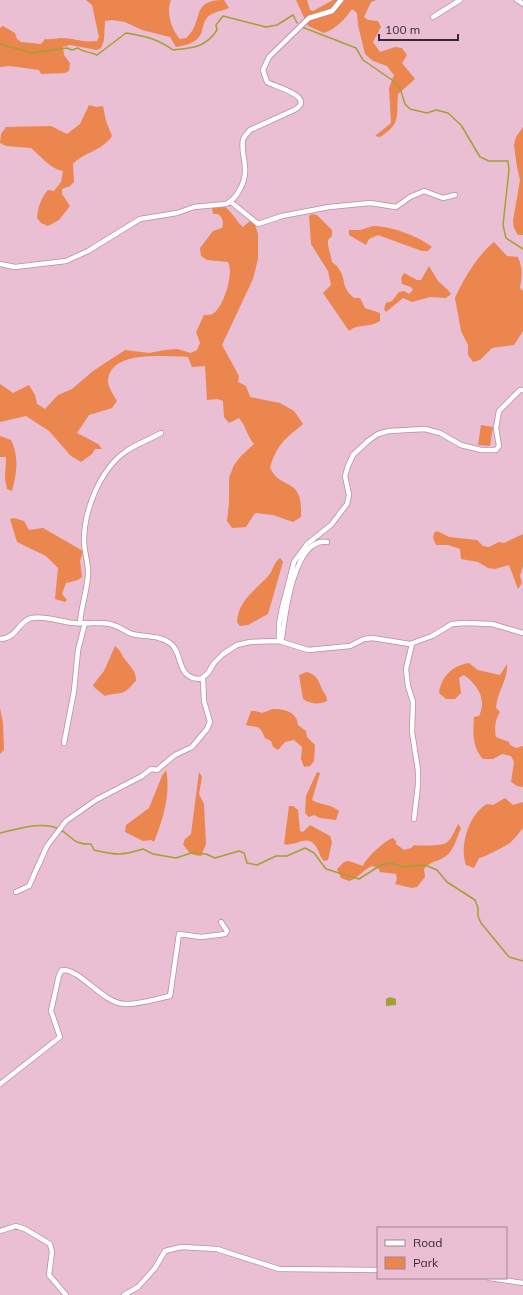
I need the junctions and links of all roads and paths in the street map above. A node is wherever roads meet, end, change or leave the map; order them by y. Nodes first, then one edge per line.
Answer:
1 (341, 0) edge
2 (460, 0) edge
3 (517, 0) edge
4 (523, 4) edge
5 (433, 16) dead end
6 (455, 195) dead end
7 (231, 202) junction
8 (0, 264) edge
9 (523, 390) edge
10 (161, 433) dead end
11 (327, 542) dead end
12 (82, 623) junction
13 (523, 633) edge
14 (0, 639) edge
15 (280, 641) junction
16 (412, 644) junction
17 (203, 679) junction
18 (64, 743) dead end
19 (414, 818) dead end
20 (16, 892) dead end
21 (221, 922) dead end
22 (0, 1084) edge
23 (0, 1231) edge
24 (377, 1270) edge
25 (496, 1279) edge
26 (523, 1283) edge
27 (66, 1295) edge
28 (124, 1295) edge

1 - 7 street
2 - 5 street
3 - 4 street
6 - 7 street
7 - 8 street
9 - 15 street
10 - 12 street
11 - 15 street
12 - 14 street
12 - 17 street
12 - 18 street
13 - 16 street
15 - 16 street
15 - 17 street
16 - 19 street
17 - 20 street
21 - 22 street
23 - 27 street
24 - 28 street
25 - 26 street

